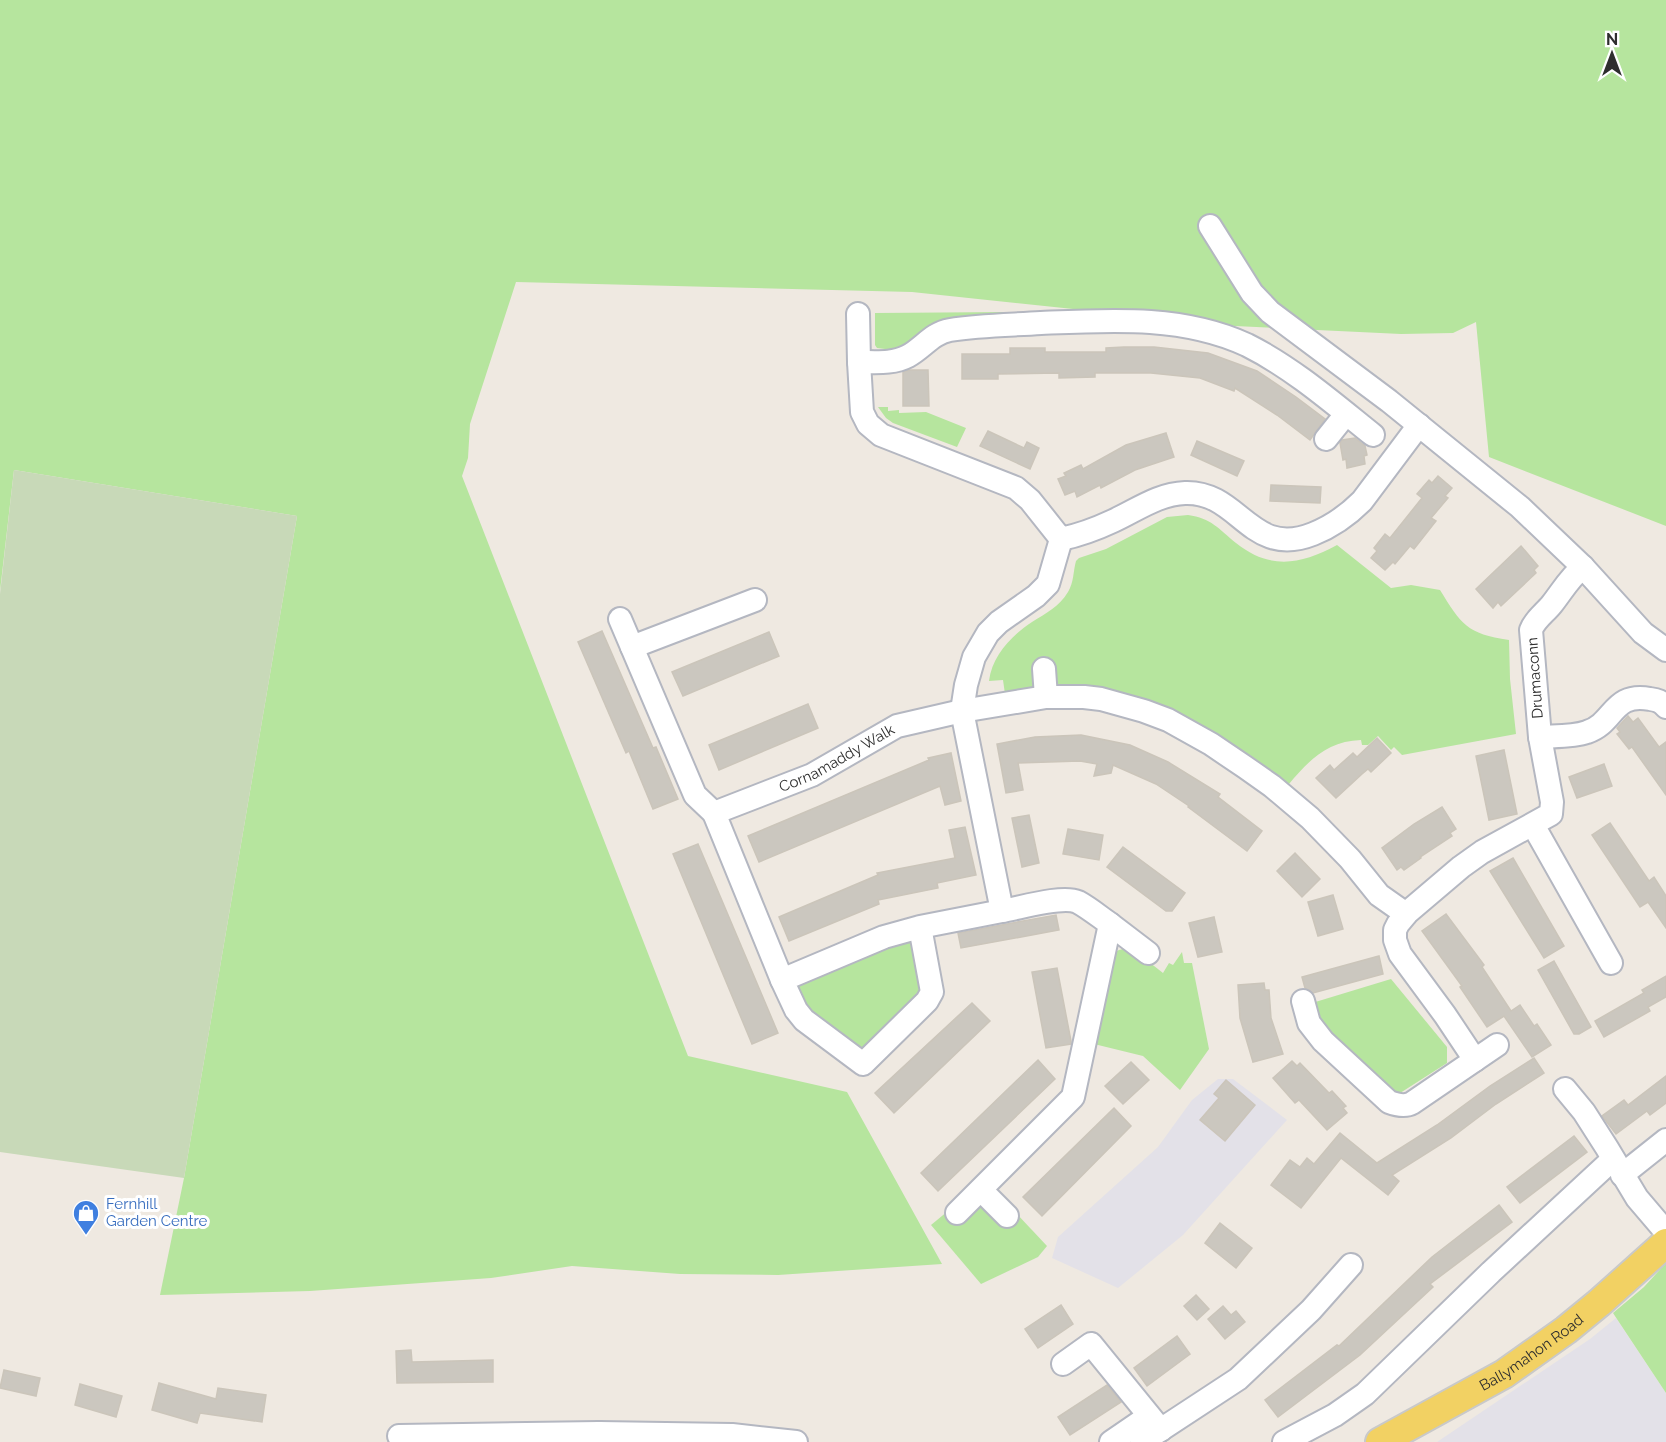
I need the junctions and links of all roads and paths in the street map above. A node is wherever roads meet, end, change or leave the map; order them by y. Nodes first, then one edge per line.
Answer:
1 (1209, 226) dead end
2 (858, 314) dead end
3 (859, 362) junction
4 (1346, 414) junction
5 (1419, 425) junction
6 (1373, 435) dead end
7 (1326, 439) dead end
8 (1061, 539) junction
9 (1583, 567) junction
10 (755, 600) dead end
11 (620, 619) dead end
12 (632, 647) junction
13 (1666, 650) edge
14 (1044, 669) dead end
15 (1046, 697) junction
16 (1666, 706) edge
17 (962, 711) junction
18 (1540, 736) junction
19 (714, 813) junction
20 (1533, 825) junction
21 (1002, 911) junction
22 (1406, 914) junction
23 (1110, 924) junction
24 (920, 927) junction
25 (1148, 953) dead end
26 (1611, 963) dead end
27 (782, 980) junction
28 (1303, 1001) dead end
29 (1497, 1045) dead end
30 (1475, 1060) junction
31 (1565, 1089) dead end
32 (1666, 1140) edge
33 (1618, 1167) junction
34 (981, 1190) junction
35 (957, 1213) dead end
36 (1007, 1216) dead end
37 (1666, 1232) edge
38 (1666, 1243) edge
39 (1351, 1265) dead end
40 (1063, 1364) dead end
41 (1151, 1429) edge
42 (399, 1436) dead end
43 (602, 1438) edge
44 (796, 1442) edge
45 (1111, 1442) edge
46 (1284, 1442) edge
47 (1380, 1442) edge

1 - 5 street
2 - 3 street
3 - 4 street
3 - 8 street
4 - 6 street
4 - 7 street
5 - 8 street
5 - 9 street
8 - 17 street
9 - 13 street
9 - 18 street, Drumaconn
10 - 12 street
11 - 12 street
12 - 19 street
14 - 15 street
15 - 17 street, Cornamaddy Walk
15 - 22 street, Cornamaddy Walk
16 - 18 street, Drumaconn
17 - 19 street, Cornamaddy Walk
17 - 21 street
18 - 20 street, Drumaconn
19 - 27 street
20 - 22 street, Drumaconn
20 - 26 street
21 - 23 street
21 - 24 street
22 - 30 street, Drumaconn
23 - 25 street
23 - 34 street
24 - 27 street
24 - 27 street
28 - 30 street
29 - 30 street
31 - 33 street
32 - 33 street
33 - 37 street
33 - 46 street
34 - 35 street
34 - 36 street
38 - 47 main road, Ballymahon Road
39 - 41 street
40 - 41 street
41 - 45 street
42 - 43 street
43 - 44 street

